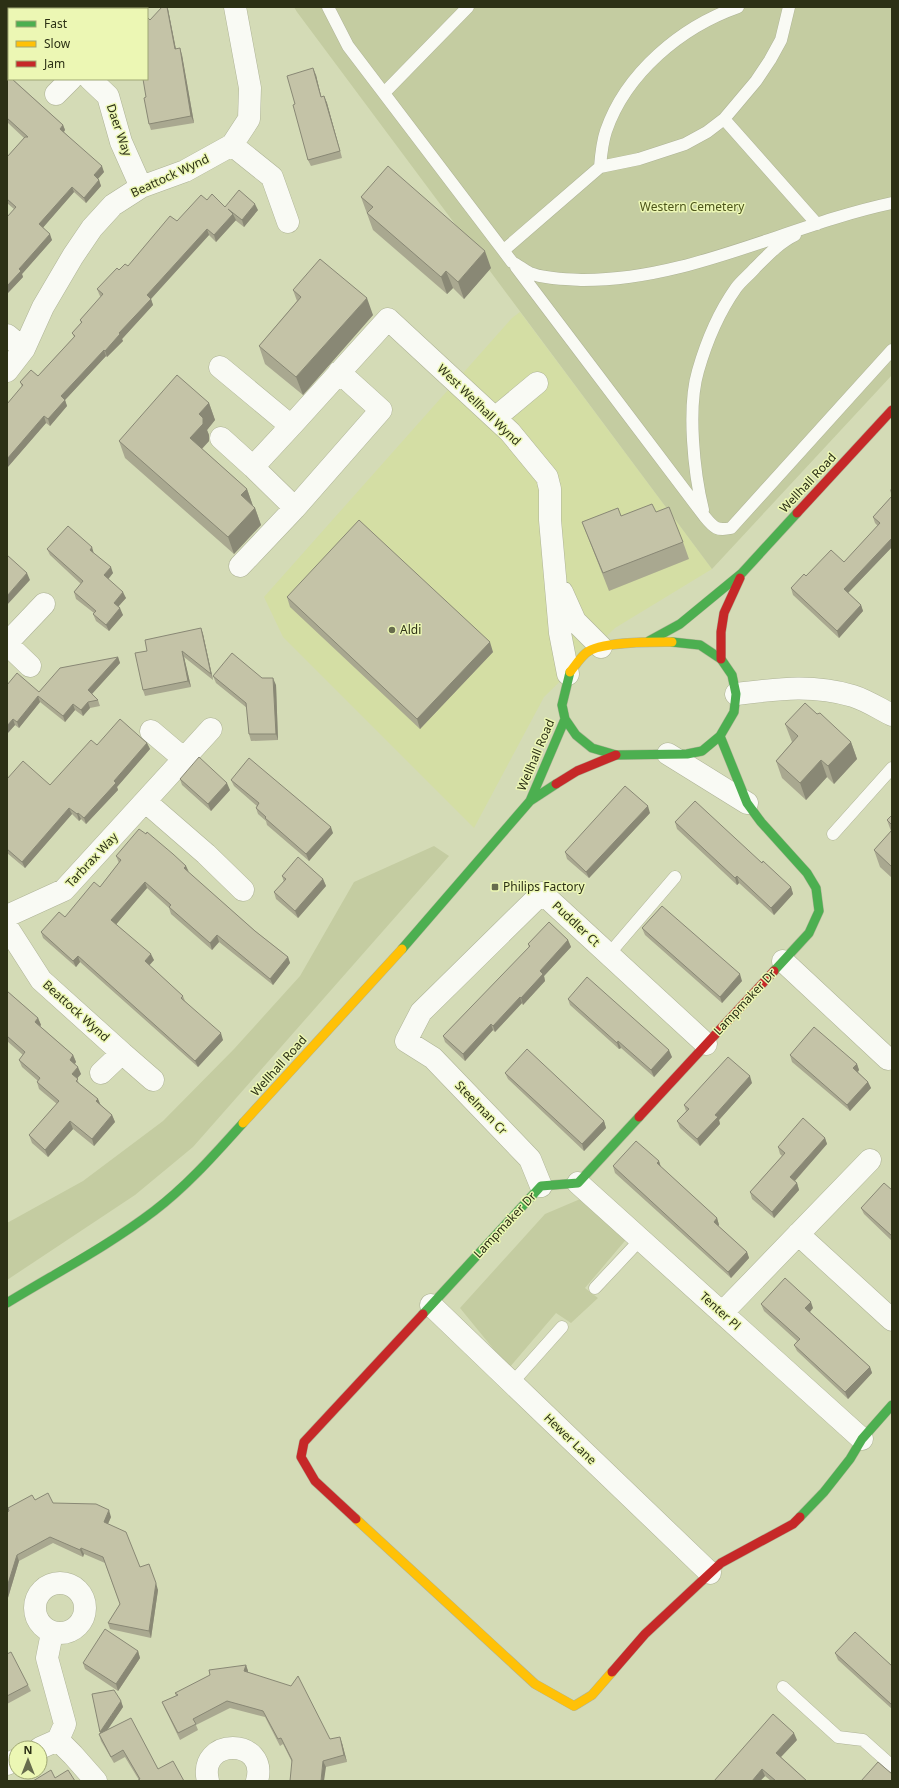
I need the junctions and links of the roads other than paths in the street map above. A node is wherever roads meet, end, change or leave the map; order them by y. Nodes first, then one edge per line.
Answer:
1 (236, 7) edge
2 (328, 7) edge
3 (468, 7) edge
4 (738, 7) edge
5 (789, 7) edge
6 (91, 80) edge
7 (384, 93) junction
8 (724, 119) junction
9 (232, 145) junction
10 (600, 167) junction
11 (141, 187) junction
12 (892, 203) edge
13 (288, 222) dead end
14 (817, 224) junction
15 (504, 250) junction
16 (512, 262) junction
17 (7, 335) edge
18 (24, 350) junction
19 (892, 350) edge
20 (220, 367) dead end
21 (7, 371) edge
22 (339, 372) junction
23 (537, 383) dead end
24 (892, 410) edge
25 (495, 418) junction
26 (291, 426) junction
27 (221, 438) dead end
28 (253, 467) junction
29 (296, 508) junction
30 (705, 517) junction
31 (240, 566) dead end
32 (742, 573) junction
33 (554, 576) junction
34 (44, 604) dead end
35 (646, 643) junction
36 (7, 644) edge
37 (601, 647) junction
38 (721, 659) junction
39 (30, 666) dead end
40 (568, 674) junction
41 (736, 694) junction
42 (892, 715) edge
43 (565, 719) junction
44 (211, 730) dead end
45 (151, 731) dead end
46 (720, 736) junction
47 (668, 754) junction
48 (616, 756) junction
49 (184, 759) junction
50 (892, 768) edge
51 (530, 801) junction
52 (146, 802) junction
53 (747, 803) junction
54 (834, 834) dead end
55 (675, 877) dead end
56 (244, 890) dead end
57 (7, 916) edge
58 (7, 927) edge
59 (609, 954) junction
60 (782, 961) junction
61 (406, 1041) joint
62 (706, 1044) junction
63 (122, 1053) junction
64 (888, 1059) dead end
65 (101, 1073) dead end
66 (153, 1080) dead end
67 (870, 1160) dead end
68 (578, 1184) junction
69 (541, 1186) junction
70 (798, 1234) junction
71 (640, 1240) junction
72 (595, 1288) dead end
73 (7, 1303) edge
74 (431, 1305) junction
75 (722, 1313) junction
76 (892, 1320) edge
77 (562, 1327) dead end
78 (512, 1383) junction
79 (892, 1405) edge
80 (862, 1438) junction
81 (710, 1573) junction
82 (52, 1633) dead end
83 (783, 1687) dead end
84 (49, 1744) edge
85 (892, 1766) edge
86 (96, 1781) edge
87 (208, 1781) edge
88 (257, 1781) edge

1 - 9 street, Beattock Wynd
2 - 7 lane
3 - 7 lane
4 - 10 lane
5 - 8 lane
6 - 11 street, Daer Way
7 - 15 lane
8 - 10 lane
8 - 14 lane
9 - 11 street, Beattock Wynd
9 - 13 street
10 - 15 lane
11 - 18 street, Beattock Wynd
12 - 14 lane
14 - 16 lane
14 - 30 lane
15 - 16 lane
16 - 30 lane
17 - 18 street
18 - 21 street, Beattock Wynd
19 - 30 lane
20 - 26 street
22 - 25 street, West Wellhall Wynd
22 - 26 street, West Wellhall Wynd
22 - 29 street
23 - 25 street
24 - 32 street, Wellhall Road
25 - 33 street, West Wellhall Wynd
26 - 28 street, West Wellhall Wynd
27 - 28 street
28 - 29 street
29 - 31 street
32 - 35 street, Wellhall Road
32 - 38 street, Wellhall Road
33 - 37 street, West Wellhall Wynd
33 - 40 street, West Wellhall Wynd
34 - 36 street
35 - 37 street, Wellhall Road
35 - 38 street, Wellhall Road
36 - 39 street
37 - 40 street, Wellhall Road
38 - 41 street, Wellhall Road
40 - 43 street, Wellhall Road
41 - 42 street
41 - 46 street, Wellhall Road
43 - 48 street, Wellhall Road
43 - 51 street, Wellhall Road
44 - 49 street, Tarbrax Way
45 - 49 street
46 - 47 street, Wellhall Road
46 - 53 street, Lampmaker Dr
47 - 48 street, Wellhall Road
47 - 53 street, Lampmaker Dr
48 - 51 street, Wellhall Road
49 - 52 street, Tarbrax Way
50 - 54 lane
51 - 73 street, Wellhall Road
52 - 56 street
52 - 57 street, Tarbrax Way
53 - 60 street, Lampmaker Dr
55 - 59 lane
58 - 63 street, Beattock Wynd
59 - 61 street, Puddler Ct
59 - 62 street, Puddler Ct
60 - 62 street, Lampmaker Dr
60 - 64 street, Lampmaker Dr
61 - 69 street, Steelman Cr
62 - 68 street, Lampmaker Dr
63 - 65 street
63 - 66 street, Beattock Wynd
67 - 70 street
68 - 69 street, Lampmaker Dr
68 - 71 street, Tenter Pl
69 - 74 street, Lampmaker Dr
70 - 75 street
70 - 76 street
71 - 72 lane
71 - 75 street, Tenter Pl
74 - 78 street, Hewer Lane
74 - 81 street, Lampmaker Dr
75 - 80 street, Tenter Pl
77 - 78 lane
78 - 81 street, Hewer Lane
79 - 80 street
80 - 81 street
82 - 84 street
83 - 85 lane
84 - 86 street
87 - 88 street

